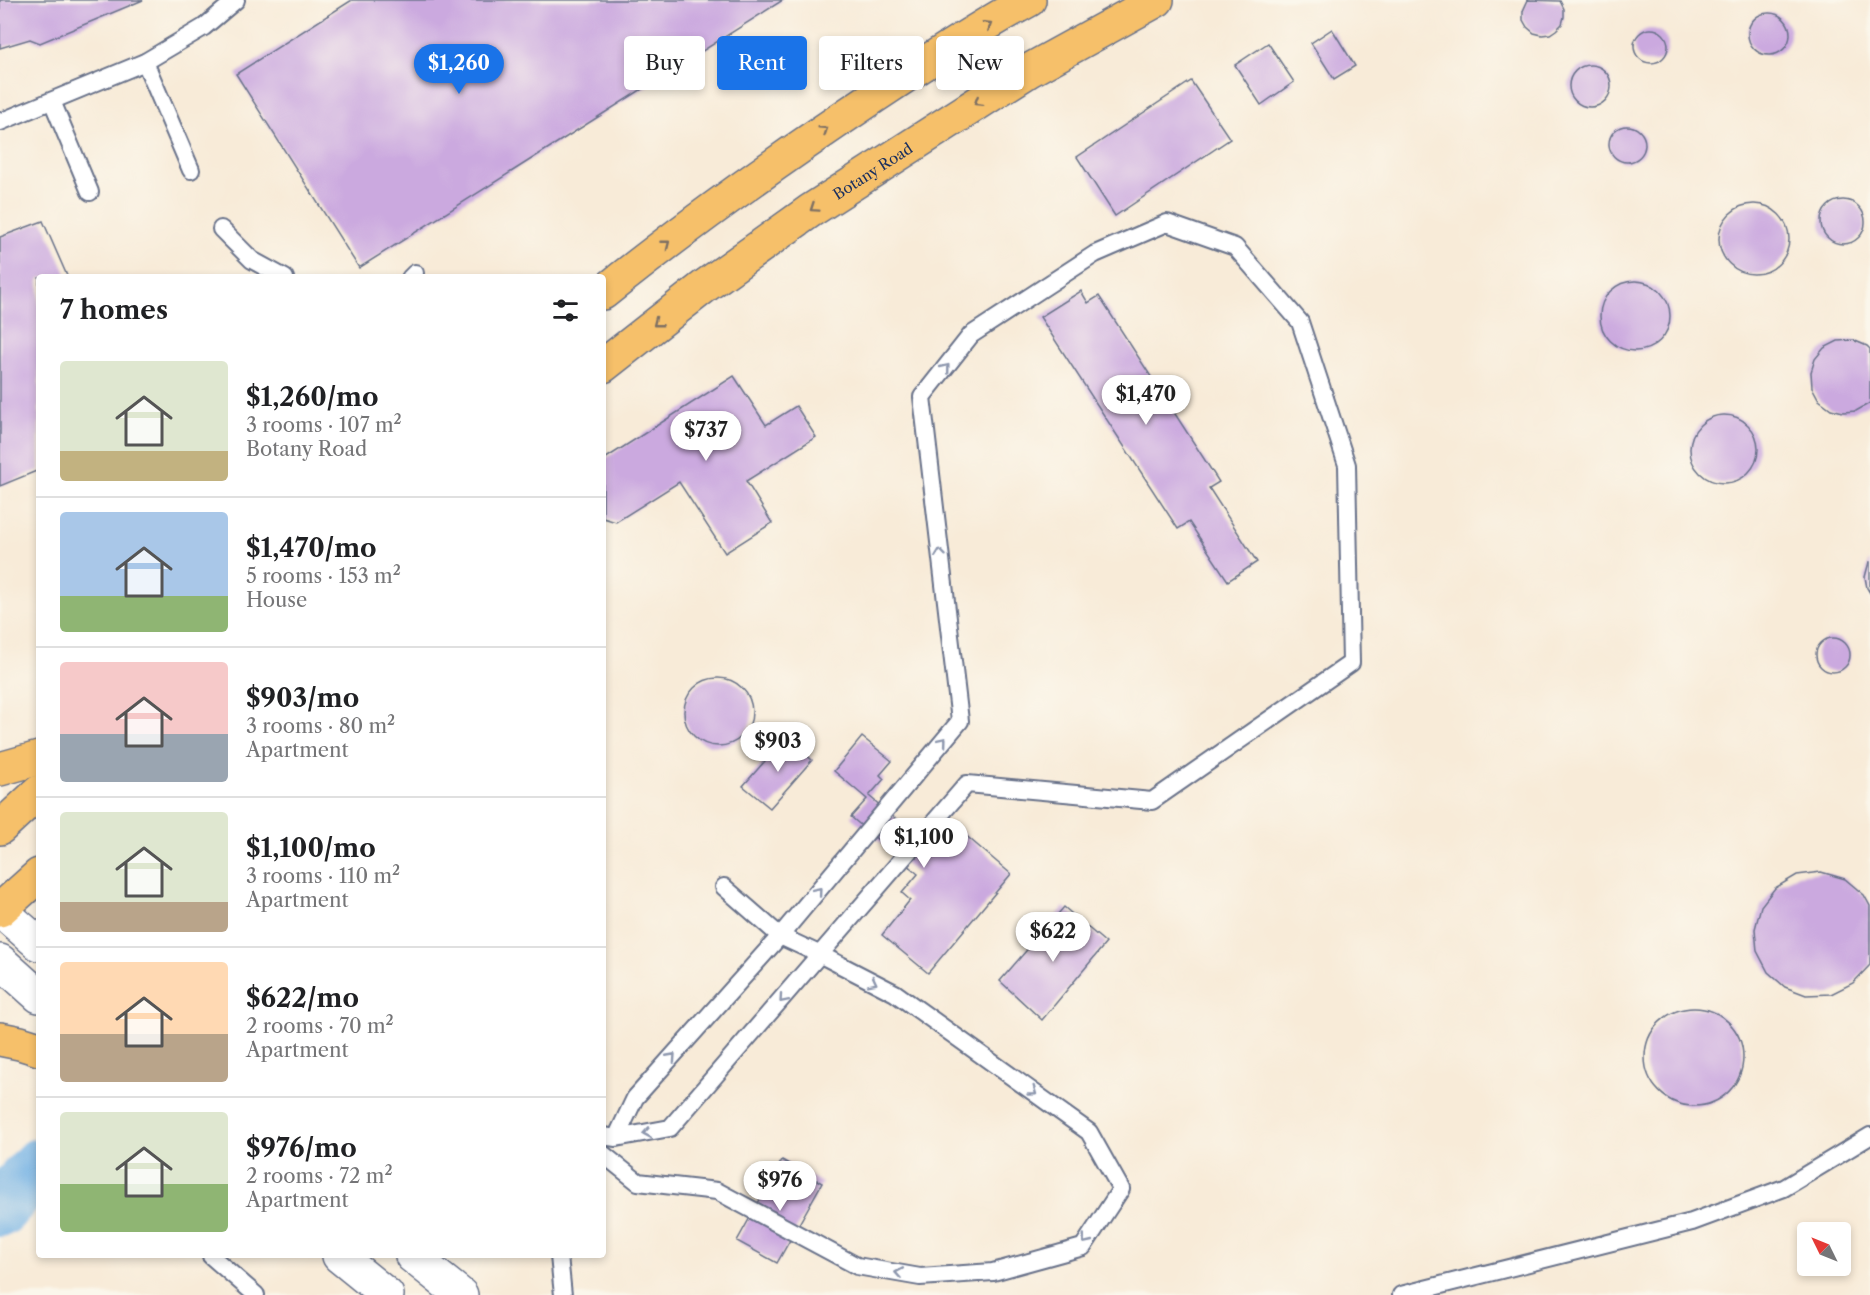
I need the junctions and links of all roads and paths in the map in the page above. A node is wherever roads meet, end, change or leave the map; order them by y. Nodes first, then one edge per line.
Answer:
1 (236, 0) edge
2 (1029, 0) edge
3 (1156, 0) edge
4 (145, 62) junction
5 (52, 101) junction
6 (0, 123) edge
7 (191, 170) dead end
8 (90, 192) dead end
9 (221, 229) dead end
10 (278, 274) edge
11 (606, 291) edge
12 (606, 364) edge
13 (36, 759) edge
14 (0, 769) edge
15 (36, 795) edge
16 (0, 828) edge
17 (36, 878) edge
18 (724, 887) dead end
19 (0, 910) edge
20 (780, 936) junction
21 (36, 941) edge
22 (821, 955) junction
23 (0, 961) edge
24 (36, 993) edge
25 (0, 1039) edge
26 (36, 1048) edge
27 (1870, 1136) edge
28 (609, 1137) edge
29 (606, 1156) edge
30 (213, 1258) edge
31 (341, 1258) edge
32 (415, 1258) edge
33 (559, 1258) edge
34 (256, 1295) edge
35 (387, 1295) edge
36 (461, 1295) edge
37 (563, 1295) edge
38 (1401, 1295) edge

1 - 4 lane
11 -> 2 main road
3 -> 12 main road, Botany Road
4 - 5 lane
4 - 7 lane
5 - 6 lane
5 - 8 lane
9 - 10 lane
13 - 14 main road
15 - 16 main road
17 - 19 main road
18 - 20 lane
19 - 21 street
20 - 22 lane
20 -> 22 lane
28 -> 20 lane
22 -> 28 lane
22 -> 29 lane
23 - 24 street
25 - 26 main road
27 - 38 lane
30 - 34 lane
31 - 35 street
32 - 36 street
33 - 37 lane

